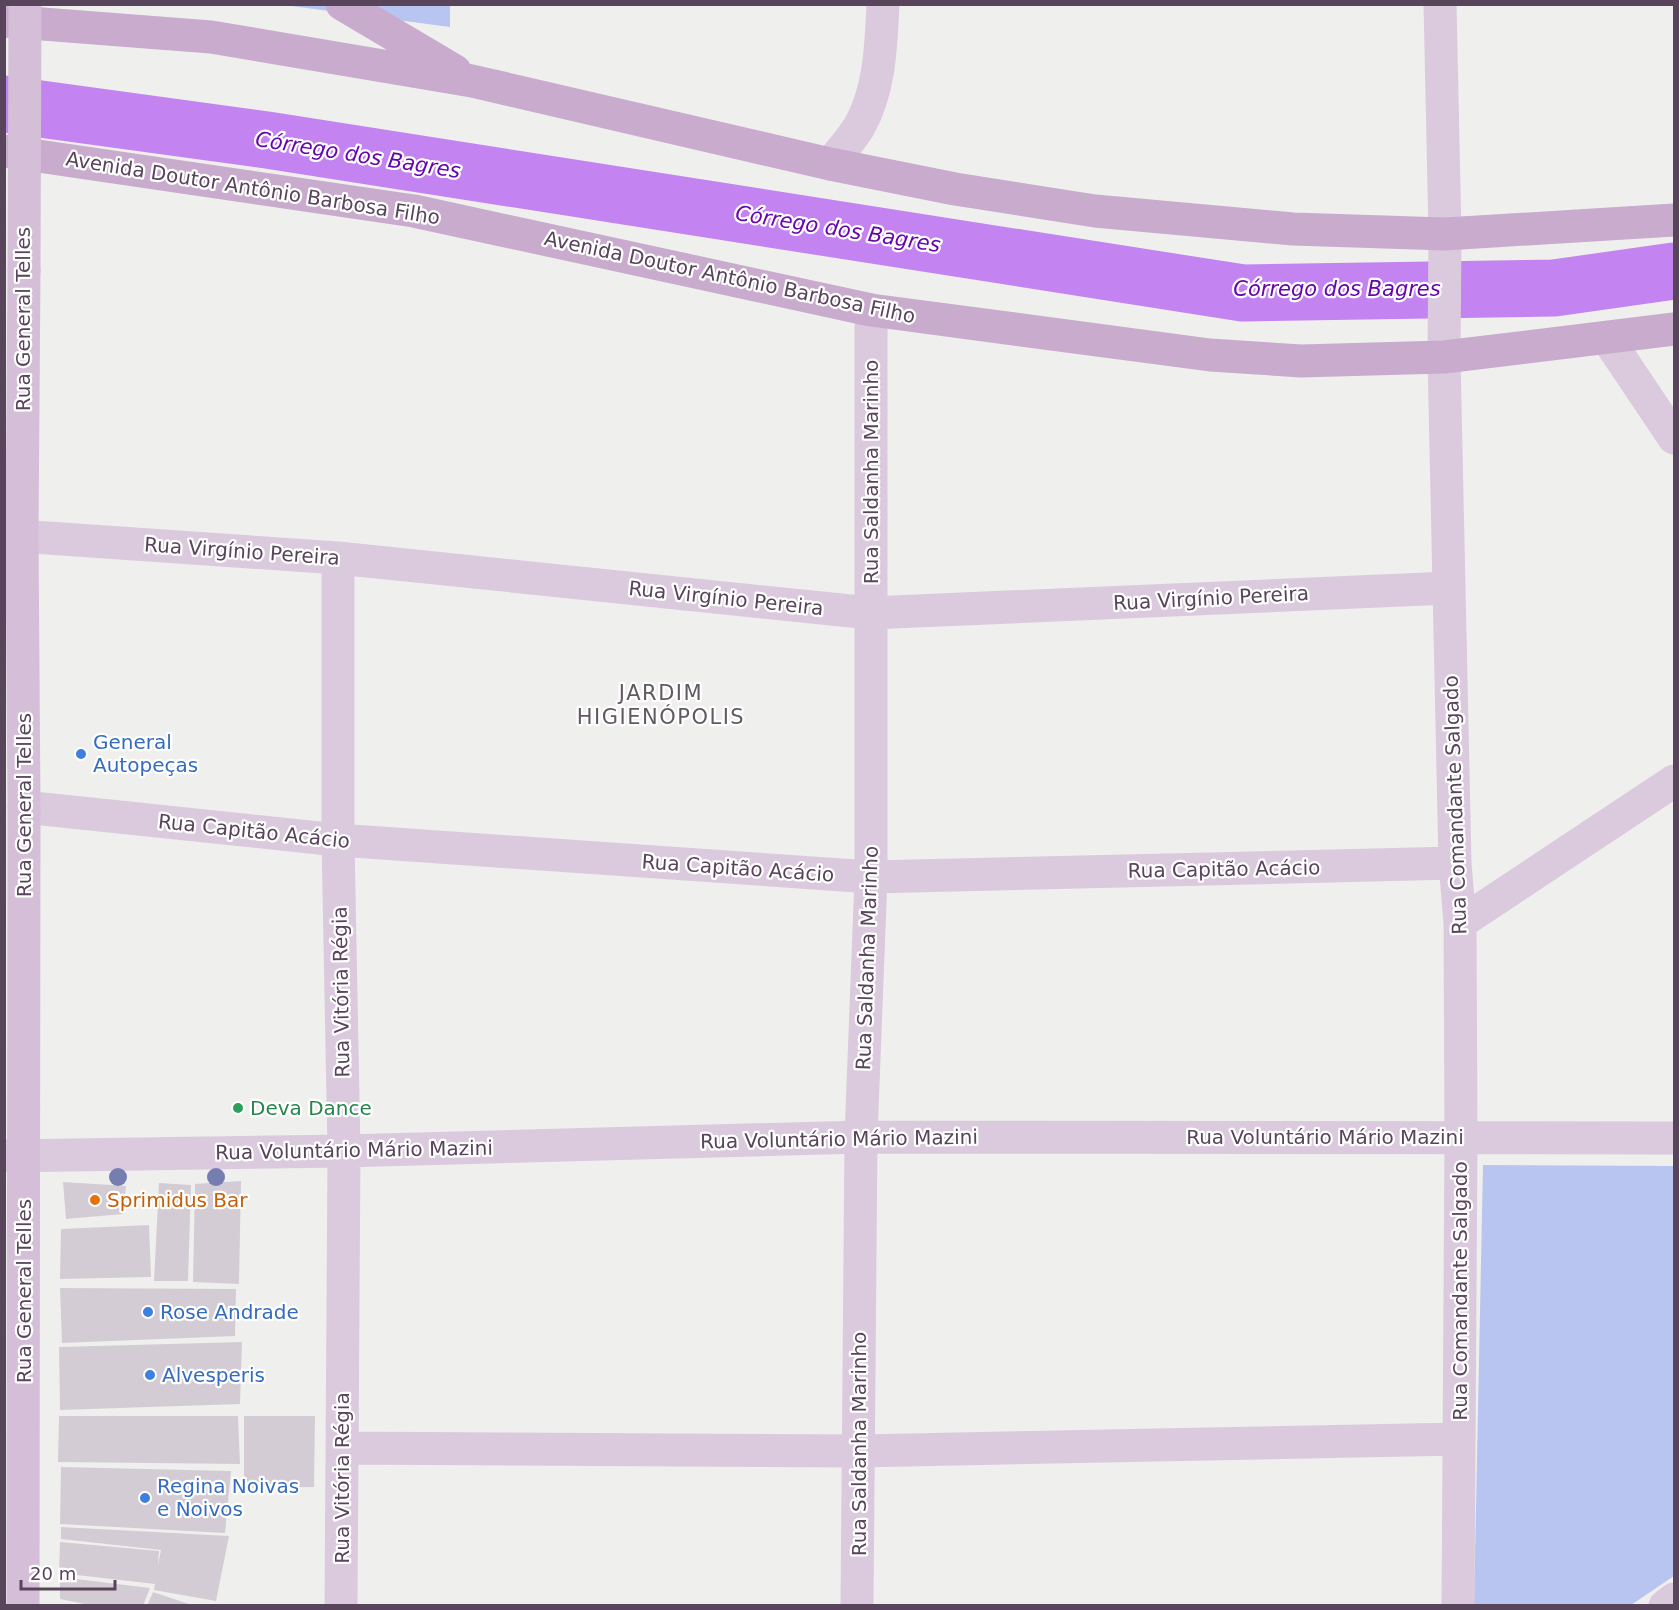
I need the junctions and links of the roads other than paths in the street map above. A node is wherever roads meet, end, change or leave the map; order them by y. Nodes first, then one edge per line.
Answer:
1 (25, 4) edge
2 (342, 4) edge
3 (883, 4) edge
4 (1440, 4) edge
5 (4, 21) edge
6 (472, 81) junction
7 (4, 151) edge
8 (831, 164) junction
9 (1674, 220) edge
10 (1445, 245) junction
11 (871, 310) junction
12 (1674, 329) edge
13 (1607, 338) junction
14 (1444, 357) junction
15 (1674, 438) edge
16 (13, 535) edge
17 (338, 558) junction
18 (1449, 588) junction
19 (870, 613) junction
20 (1674, 782) edge
21 (24, 807) junction
22 (338, 840) junction
23 (1455, 863) junction
24 (871, 878) junction
25 (1460, 923) junction
26 (1461, 1136) junction
27 (861, 1137) junction
28 (1674, 1138) edge
29 (344, 1151) junction
30 (14, 1156) edge
31 (1459, 1439) junction
32 (342, 1448) junction
33 (859, 1451) junction
34 (17, 1587) edge
35 (1674, 1599) edge
36 (341, 1605) edge
37 (857, 1605) edge
38 (1458, 1605) edge
39 (1665, 1605) edge

1 - 16 street, Rua General Telles, bridge
2 - 6 main road
3 - 8 street
4 - 10 street, Rua Comandante Salgado
5 - 6 main road
6 - 8 main road
7 - 11 main road, Avenida Doutor Antônio Barbosa Filho
8 - 10 main road
9 - 10 main road
10 - 14 street, Rua Comandante Salgado
11 - 14 main road, Avenida Doutor Antônio Barbosa Filho
11 - 19 street, Rua Saldanha Marinho
12 - 13 main road, Avenida Doutor Antônio Barbosa Filho
13 - 14 main road, Avenida Doutor Antônio Barbosa Filho
13 - 15 street
14 - 18 street, Rua Comandante Salgado
16 - 17 street, Rua Virgínio Pereira
16 - 21 street, Rua General Telles
17 - 19 street, Rua Virgínio Pereira
17 - 22 street, Rua Vitória Régia
18 - 19 street, Rua Virgínio Pereira
18 - 23 street, Rua Comandante Salgado
19 - 24 street, Rua Saldanha Marinho
20 - 25 street
21 - 22 street, Rua Capitão Acácio
21 - 30 street, Rua General Telles
22 - 24 street, Rua Capitão Acácio
22 - 29 street, Rua Vitória Régia
23 - 24 street, Rua Capitão Acácio
23 - 25 street, Rua Comandante Salgado
24 - 27 street, Rua Saldanha Marinho
25 - 26 street, Rua Comandante Salgado
26 - 27 street, Rua Voluntário Mário Mazini
26 - 28 street, Rua Voluntário Mário Mazini
26 - 31 street, Rua Comandante Salgado
27 - 29 street, Rua Voluntário Mário Mazini
27 - 33 street, Rua Saldanha Marinho
29 - 30 street, Rua Voluntário Mário Mazini
29 - 32 street, Rua Vitória Régia
30 - 34 street, Rua General Telles
31 - 33 street
31 - 38 street, Rua Comandante Salgado
32 - 33 street
32 - 36 street, Rua Vitória Régia
33 - 37 street, Rua Saldanha Marinho
35 - 39 street

